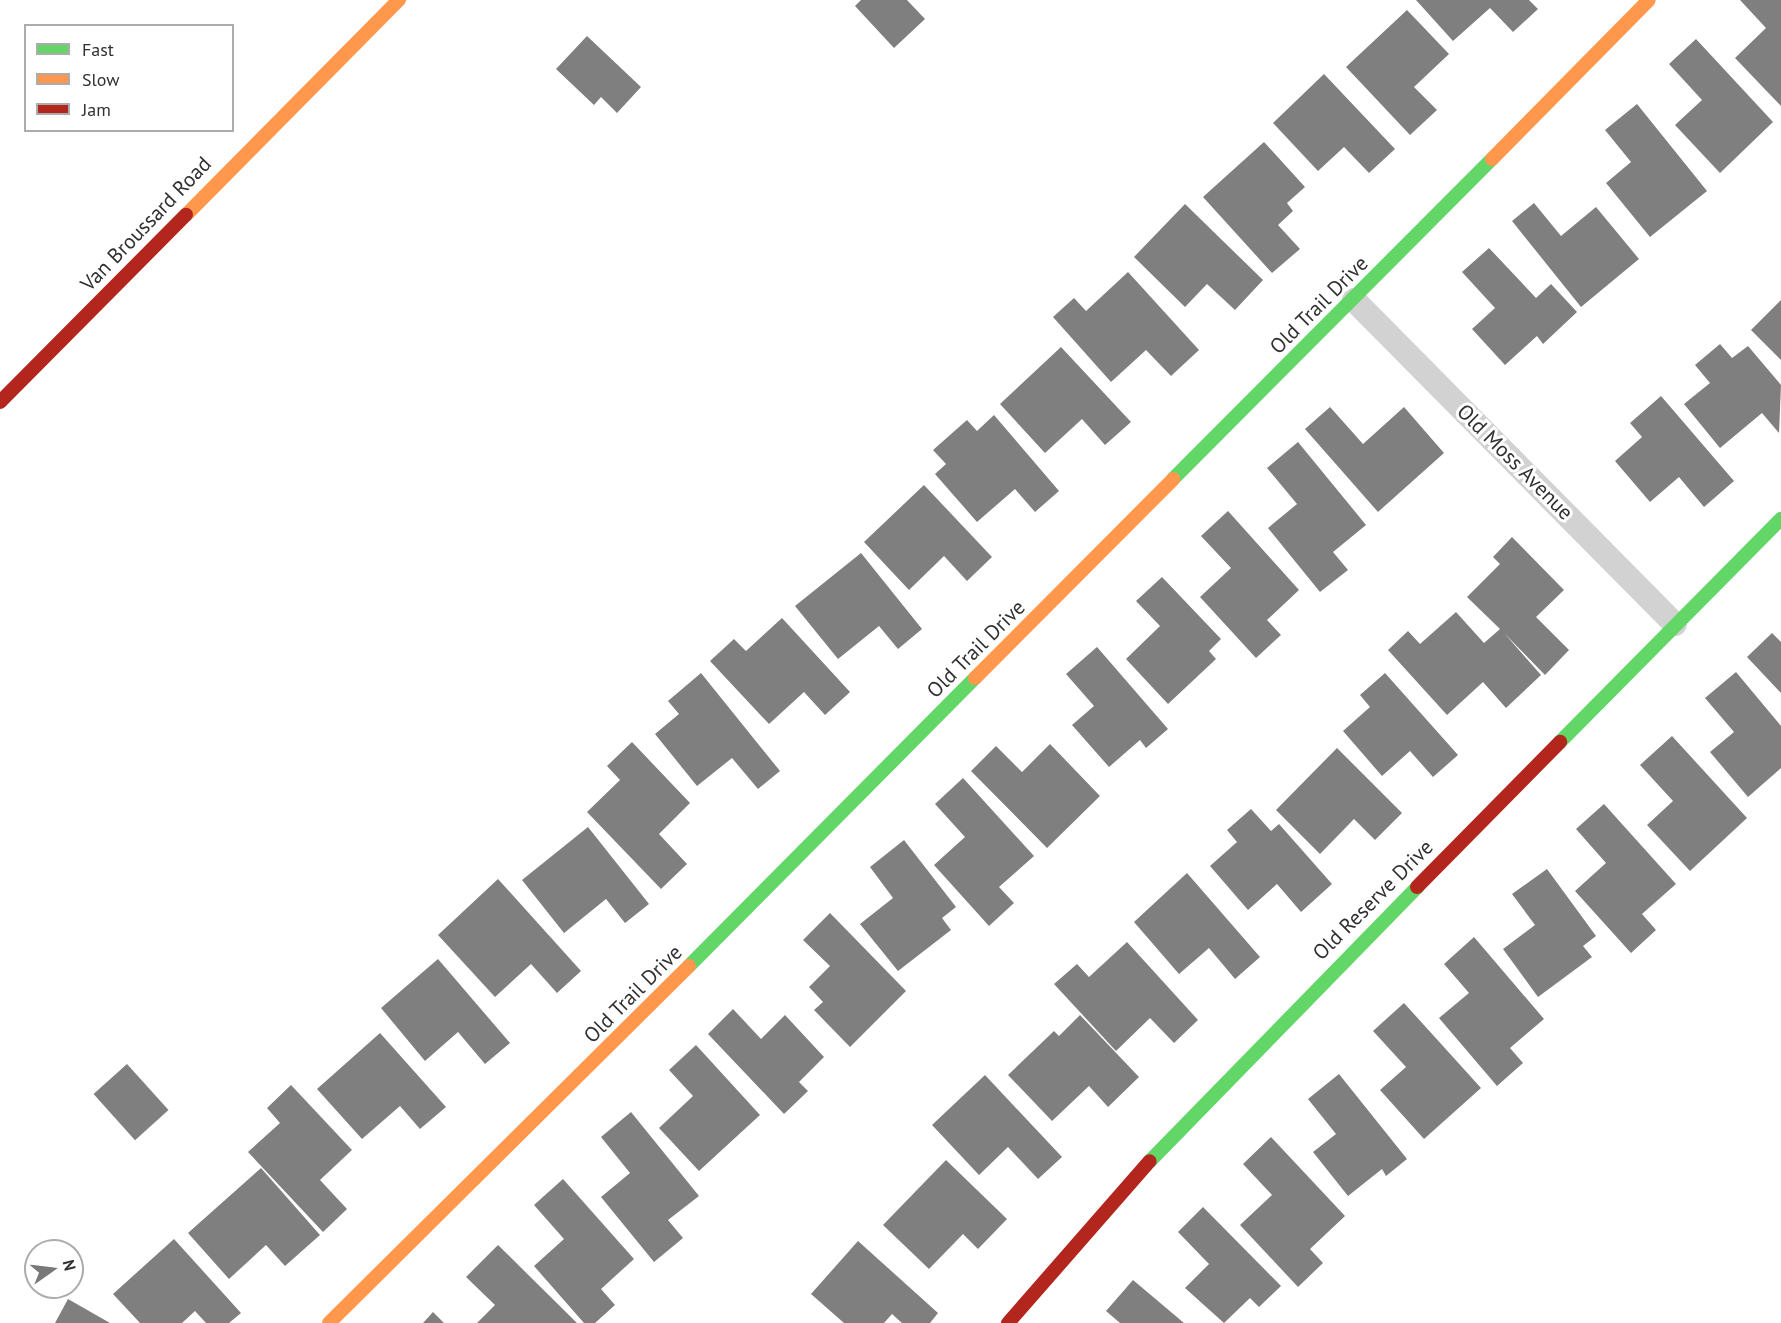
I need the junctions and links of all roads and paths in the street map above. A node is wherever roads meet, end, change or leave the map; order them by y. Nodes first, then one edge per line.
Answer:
1 (399, 0) edge
2 (1649, 0) edge
3 (1354, 300) junction
4 (0, 402) edge
5 (1781, 519) edge
6 (1675, 624) junction
7 (329, 1323) edge
8 (1008, 1323) edge

1 - 4 street, Van Broussard Road
2 - 3 street, Old Trail Drive
3 - 6 street, Old Moss Avenue
3 - 7 street, Old Trail Drive
5 - 6 street, Old Reserve Drive
6 - 8 street, Old Reserve Drive

